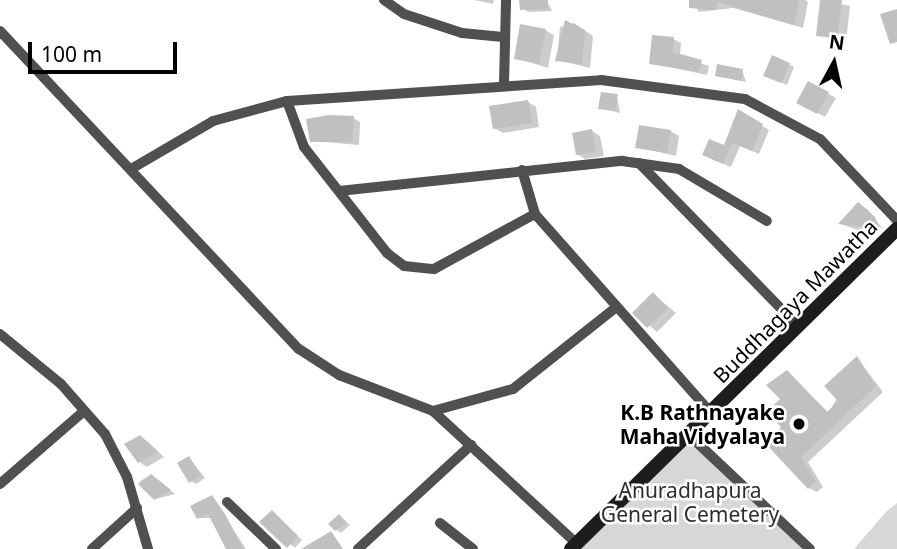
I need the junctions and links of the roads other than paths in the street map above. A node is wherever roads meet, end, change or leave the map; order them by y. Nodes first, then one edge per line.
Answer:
1 (384, 0) edge
2 (506, 0) edge
3 (0, 31) edge
4 (503, 37) junction
5 (504, 84) junction
6 (287, 102) junction
7 (639, 163) junction
8 (131, 169) junction
9 (522, 170) junction
10 (339, 191) junction
11 (534, 214) junction
12 (897, 220) edge
13 (767, 221) dead end
14 (897, 229) edge
15 (614, 309) junction
16 (799, 327) junction
17 (0, 334) edge
18 (83, 411) junction
19 (433, 411) junction
20 (711, 413) junction
21 (689, 435) junction
22 (471, 445) junction
23 (0, 484) edge
24 (227, 502) dead end
25 (137, 508) junction
26 (440, 523) dead end
27 (574, 546) edge
28 (362, 548) edge
29 (92, 549) edge
30 (148, 549) edge
31 (276, 549) edge
32 (473, 549) edge
33 (810, 549) edge

1 - 4 street
2 - 4 street
3 - 8 street
4 - 5 street
5 - 6 street
5 - 12 street
6 - 8 street
6 - 10 street
7 - 9 street
7 - 13 street
7 - 16 street
8 - 19 street
9 - 10 street
9 - 11 street
10 - 11 street
11 - 15 street
14 - 16 main road, Buddhagaya Mawatha
15 - 19 street
15 - 20 street
16 - 20 main road, Buddhagaya Mawatha
17 - 18 street
18 - 23 street
18 - 25 street
19 - 22 street
20 - 21 main road, Buddhagaya Mawatha
21 - 27 main road, Buddhagaya Mawatha
21 - 33 street
22 - 27 street
22 - 28 street
24 - 31 street
25 - 29 street
25 - 30 street
26 - 32 street

